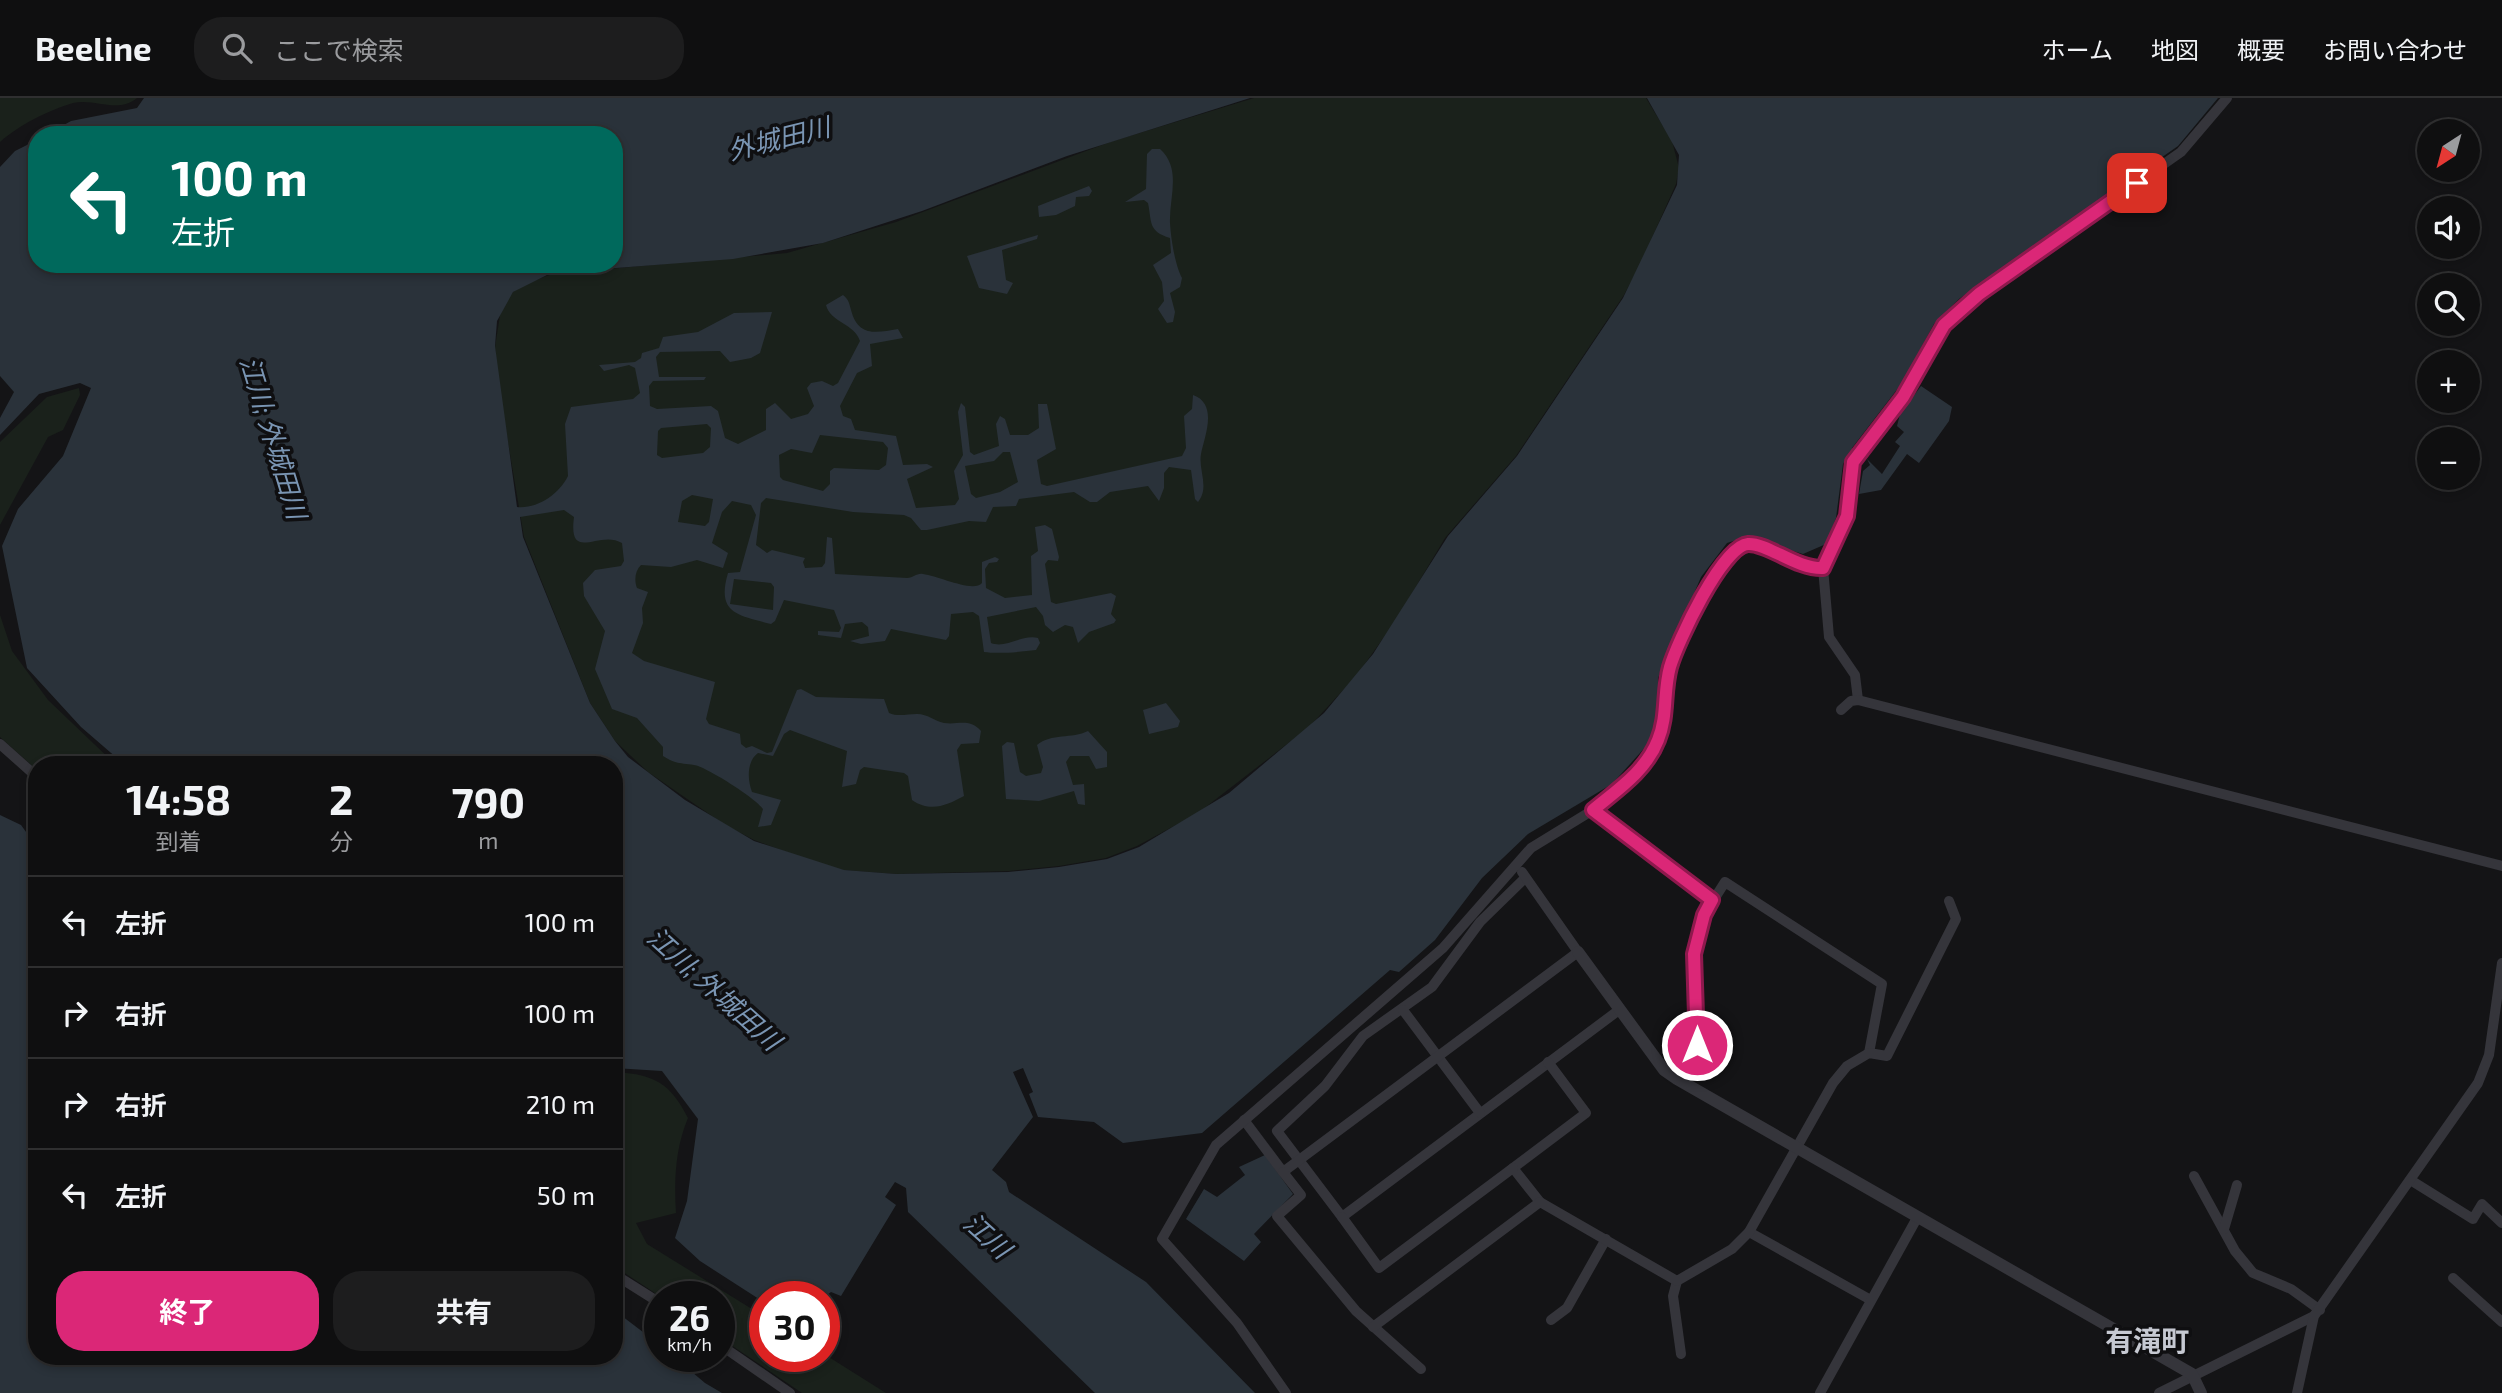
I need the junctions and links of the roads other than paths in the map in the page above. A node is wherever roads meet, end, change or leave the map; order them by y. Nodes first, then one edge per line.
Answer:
1 (2227, 98) edge
2 (1823, 568) junction
3 (1858, 700) junction
4 (1841, 710) dead end
5 (0, 744) edge
6 (28, 769) edge
7 (1593, 810) junction
8 (1517, 864) junction
9 (2502, 866) edge
10 (1525, 877) junction
11 (1712, 900) junction
12 (1949, 901) dead end
13 (1578, 952) junction
14 (2502, 963) edge
15 (1403, 1010) junction
16 (1619, 1010) junction
17 (1869, 1053) junction
18 (1438, 1057) junction
19 (1548, 1062) junction
20 (1677, 1079) junction
21 (1480, 1113) junction
22 (1244, 1120) junction
23 (1795, 1149) junction
24 (1300, 1160) junction
25 (1513, 1168) junction
26 (1283, 1171) junction
27 (2194, 1176) dead end
28 (2412, 1181) junction
29 (2237, 1185) dead end
30 (1540, 1202) junction
31 (1342, 1217) junction
32 (1917, 1218) junction
33 (2502, 1223) edge
34 (2224, 1229) junction
35 (1749, 1231) junction
36 (1606, 1239) junction
37 (2453, 1278) dead end
38 (623, 1280) edge
39 (1677, 1281) junction
40 (644, 1293) edge
41 (1869, 1299) junction
42 (2317, 1313) junction
43 (1551, 1320) dead end
44 (2502, 1322) edge
45 (1373, 1326) junction
46 (1681, 1354) dead end
47 (735, 1355) edge
48 (1421, 1369) dead end
49 (2192, 1374) junction
50 (790, 1393) edge
51 (1286, 1393) edge
52 (1820, 1393) edge
53 (2159, 1393) edge
54 (2201, 1393) edge
55 (2297, 1393) edge

1 - 2 street
2 - 3 street
2 - 7 street
3 - 4 street
3 - 9 street
5 - 6 street
7 - 8 street
7 - 11 street
8 - 10 street
8 - 22 street
10 - 13 street
10 - 15 street
11 - 17 street
11 - 20 street
12 - 17 street
13 - 16 street
13 - 18 street
14 - 28 street
15 - 18 street
15 - 24 street
16 - 19 street
16 - 20 street
17 - 23 street
18 - 21 street
18 - 24 street
19 - 21 street
19 - 25 street
20 - 23 street
21 - 31 street
22 - 26 street
22 - 51 street
23 - 32 street
23 - 35 street
24 - 26 street
24 - 31 street
25 - 30 street
25 - 31 street
26 - 45 street
27 - 34 street
28 - 33 street
28 - 42 street
29 - 34 street
30 - 36 street
30 - 45 street
32 - 41 street
32 - 49 street
34 - 42 street
35 - 39 street
35 - 41 street
36 - 39 street
36 - 43 street
37 - 44 street
38 - 40 street
39 - 46 street
41 - 52 street
42 - 49 street
42 - 55 street
45 - 48 street
47 - 50 street
49 - 53 street
49 - 54 street

